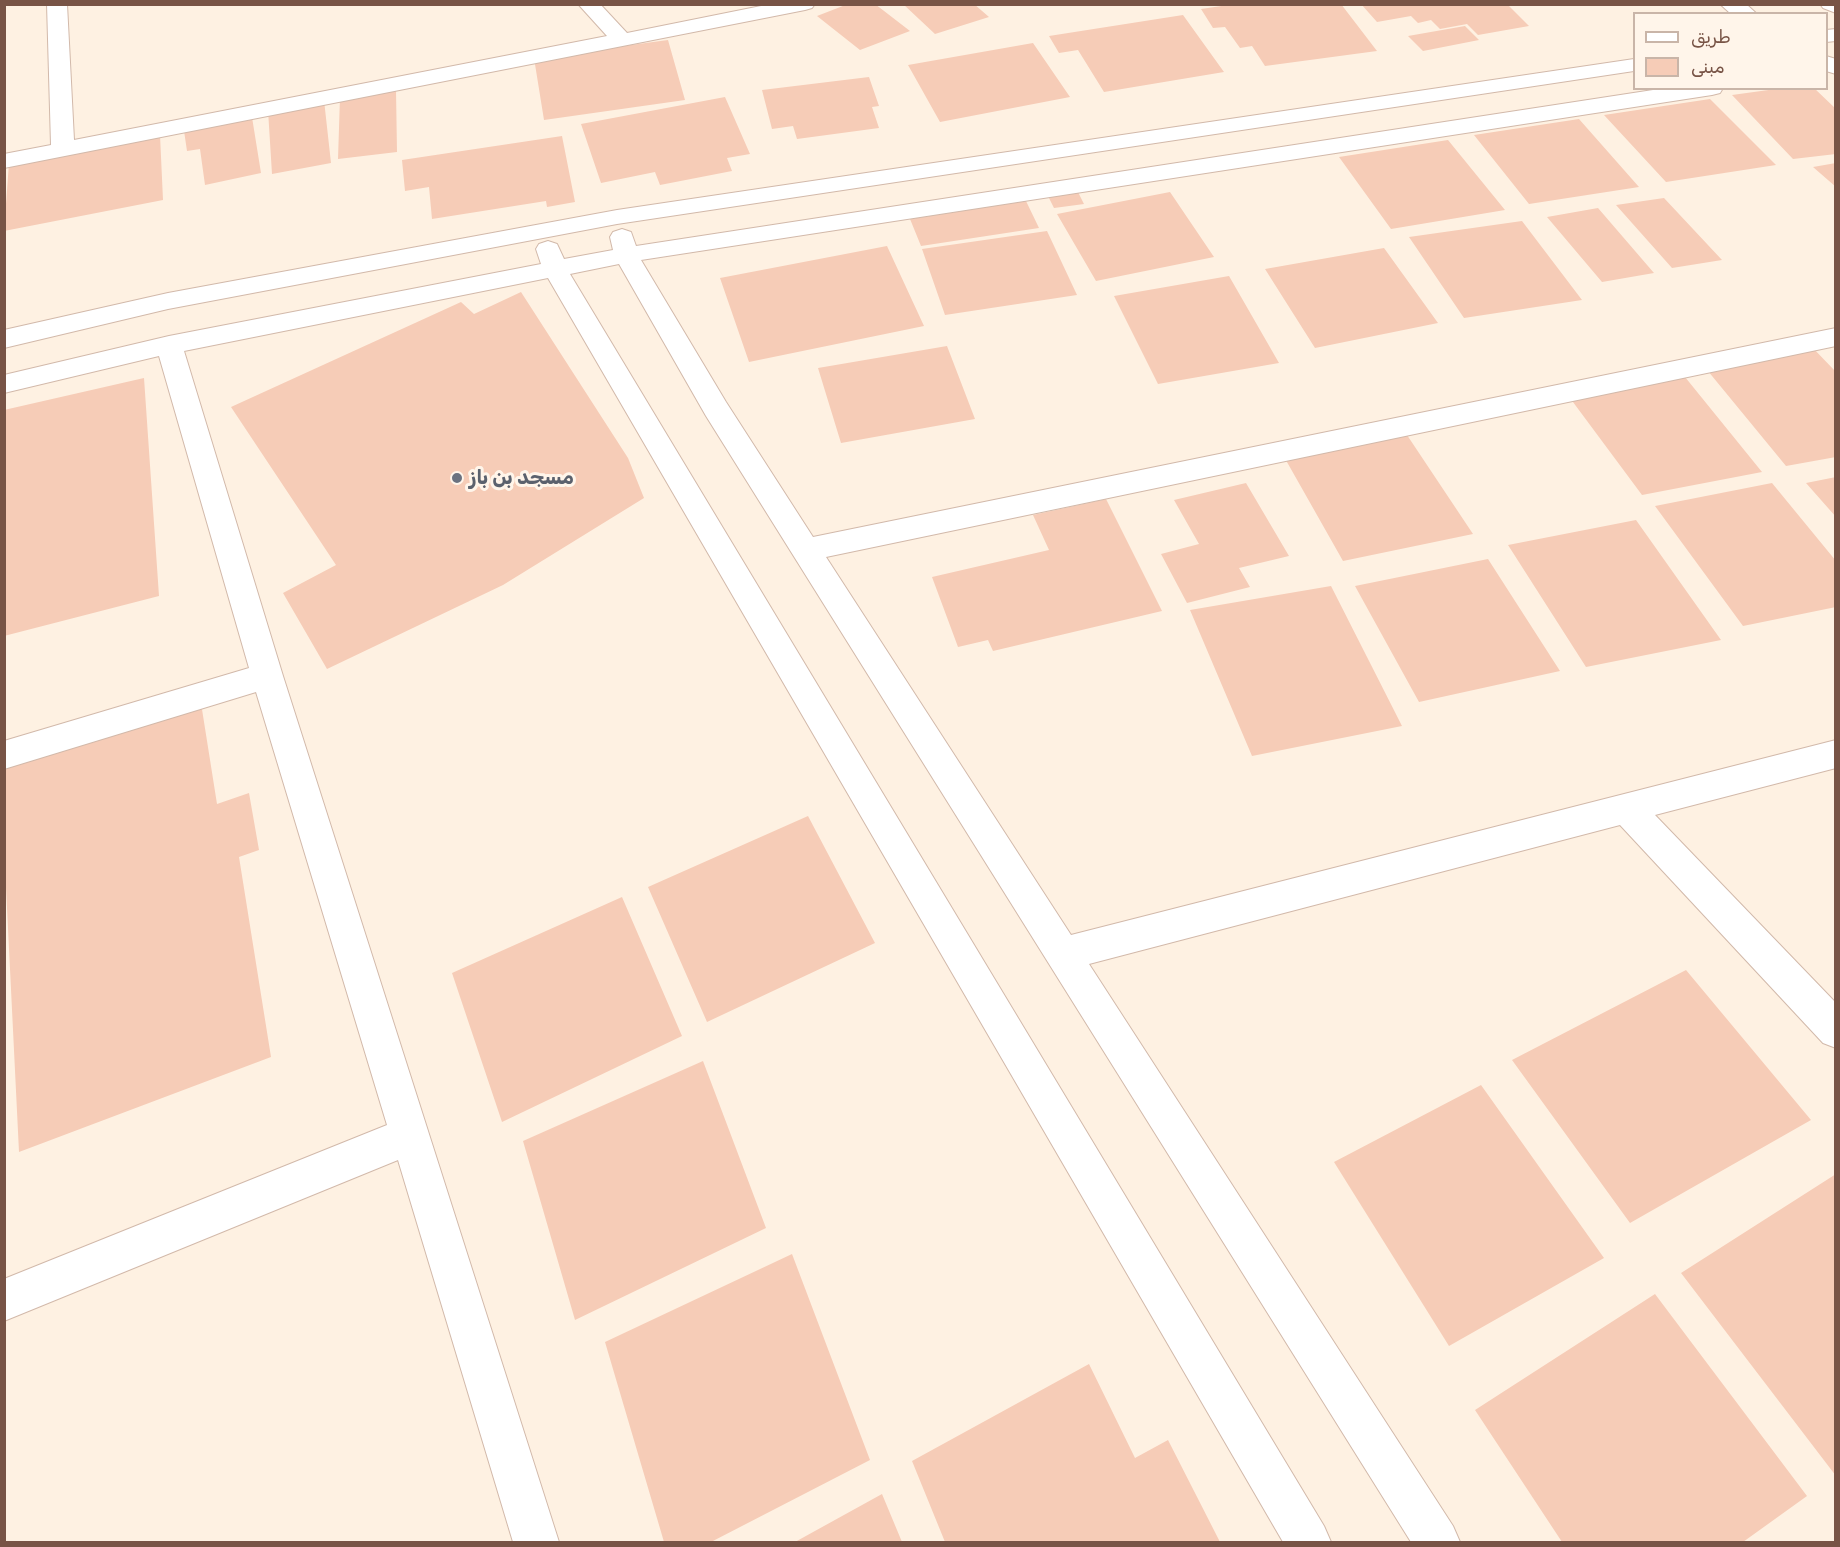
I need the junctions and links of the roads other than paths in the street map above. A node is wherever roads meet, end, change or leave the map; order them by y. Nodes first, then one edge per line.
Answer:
1 (57, 4) edge
2 (588, 4) edge
3 (805, 4) edge
4 (1730, 4) edge
5 (1830, 4) edge
6 (1836, 7) edge
7 (1744, 12) edge
8 (622, 40) junction
9 (1633, 65) edge
10 (1699, 90) edge
11 (63, 149) junction
12 (4, 160) edge
13 (617, 218) junction
14 (541, 230) junction
15 (626, 255) junction
16 (555, 269) junction
17 (1836, 337) edge
18 (4, 339) edge
19 (169, 345) junction
20 (4, 384) edge
21 (806, 550) junction
22 (267, 676) junction
23 (1836, 754) edge
24 (4, 755) edge
25 (1626, 808) junction
26 (1063, 954) junction
27 (1836, 1030) edge
28 (408, 1136) junction
29 (4, 1300) edge
30 (536, 1542) edge
31 (1308, 1542) edge
32 (1437, 1542) edge

1 - 11 street
2 - 8 street
3 - 8 street
4 - 7 street
5 - 6 street
8 - 11 street
9 - 13 street
10 - 15 street
11 - 12 street
13 - 14 street
13 - 15 street
14 - 16 street
14 - 18 street
15 - 16 street
15 - 21 street
16 - 19 street
16 - 31 street
17 - 21 street
19 - 20 street
19 - 22 street
21 - 26 street
22 - 24 street
22 - 28 street
23 - 25 street
25 - 26 street
25 - 27 street
26 - 32 street
28 - 29 street
28 - 30 street

